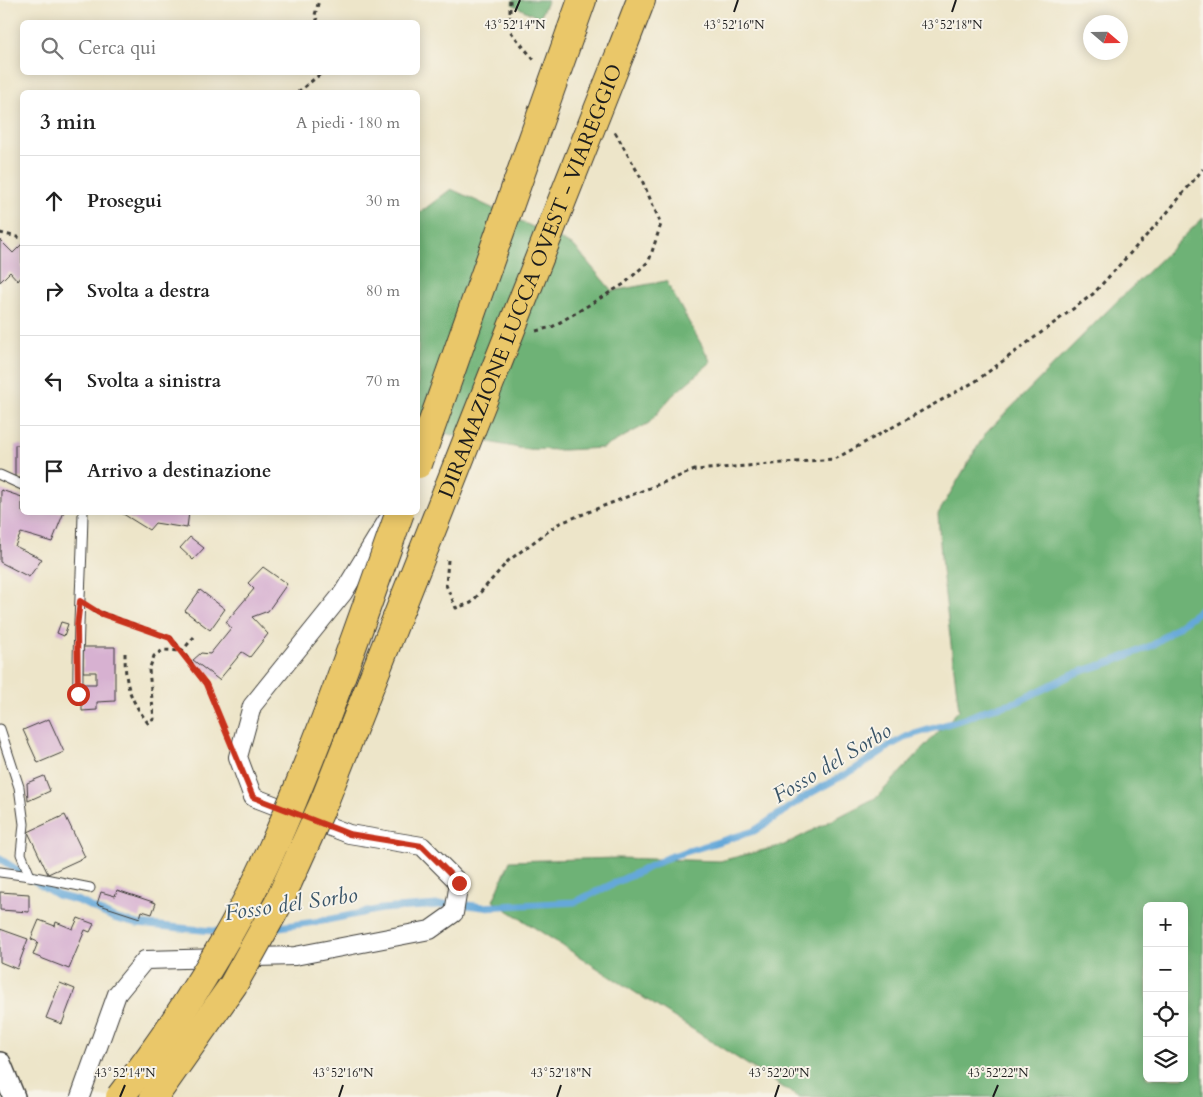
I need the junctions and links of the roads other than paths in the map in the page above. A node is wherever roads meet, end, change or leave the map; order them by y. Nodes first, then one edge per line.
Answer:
1 (582, 0) edge
2 (641, 0) edge
3 (440, 436) dead end
4 (420, 458) edge
5 (420, 470) edge
6 (0, 475) edge
7 (20, 484) edge
8 (83, 515) edge
9 (391, 515) edge
10 (399, 515) edge
11 (78, 694) dead end
12 (0, 729) edge
13 (5, 873) edge
14 (29, 876) junction
15 (90, 888) dead end
16 (0, 1063) edge
17 (14, 1097) edge
18 (80, 1097) edge
19 (120, 1097) edge
20 (154, 1097) edge

1 - 4 highway, DIRAMAZIONE LUCCA OVEST - VIAREGGIO, bridge
2 - 20 highway, DIRAMAZIONE LUCCA OVEST - VIAREGGIO, bridge
3 - 5 street
6 - 7 lane
8 - 11 lane
9 - 18 street
10 - 19 highway, bridge
12 - 14 lane
13 - 14 lane
14 - 15 lane
16 - 17 street

